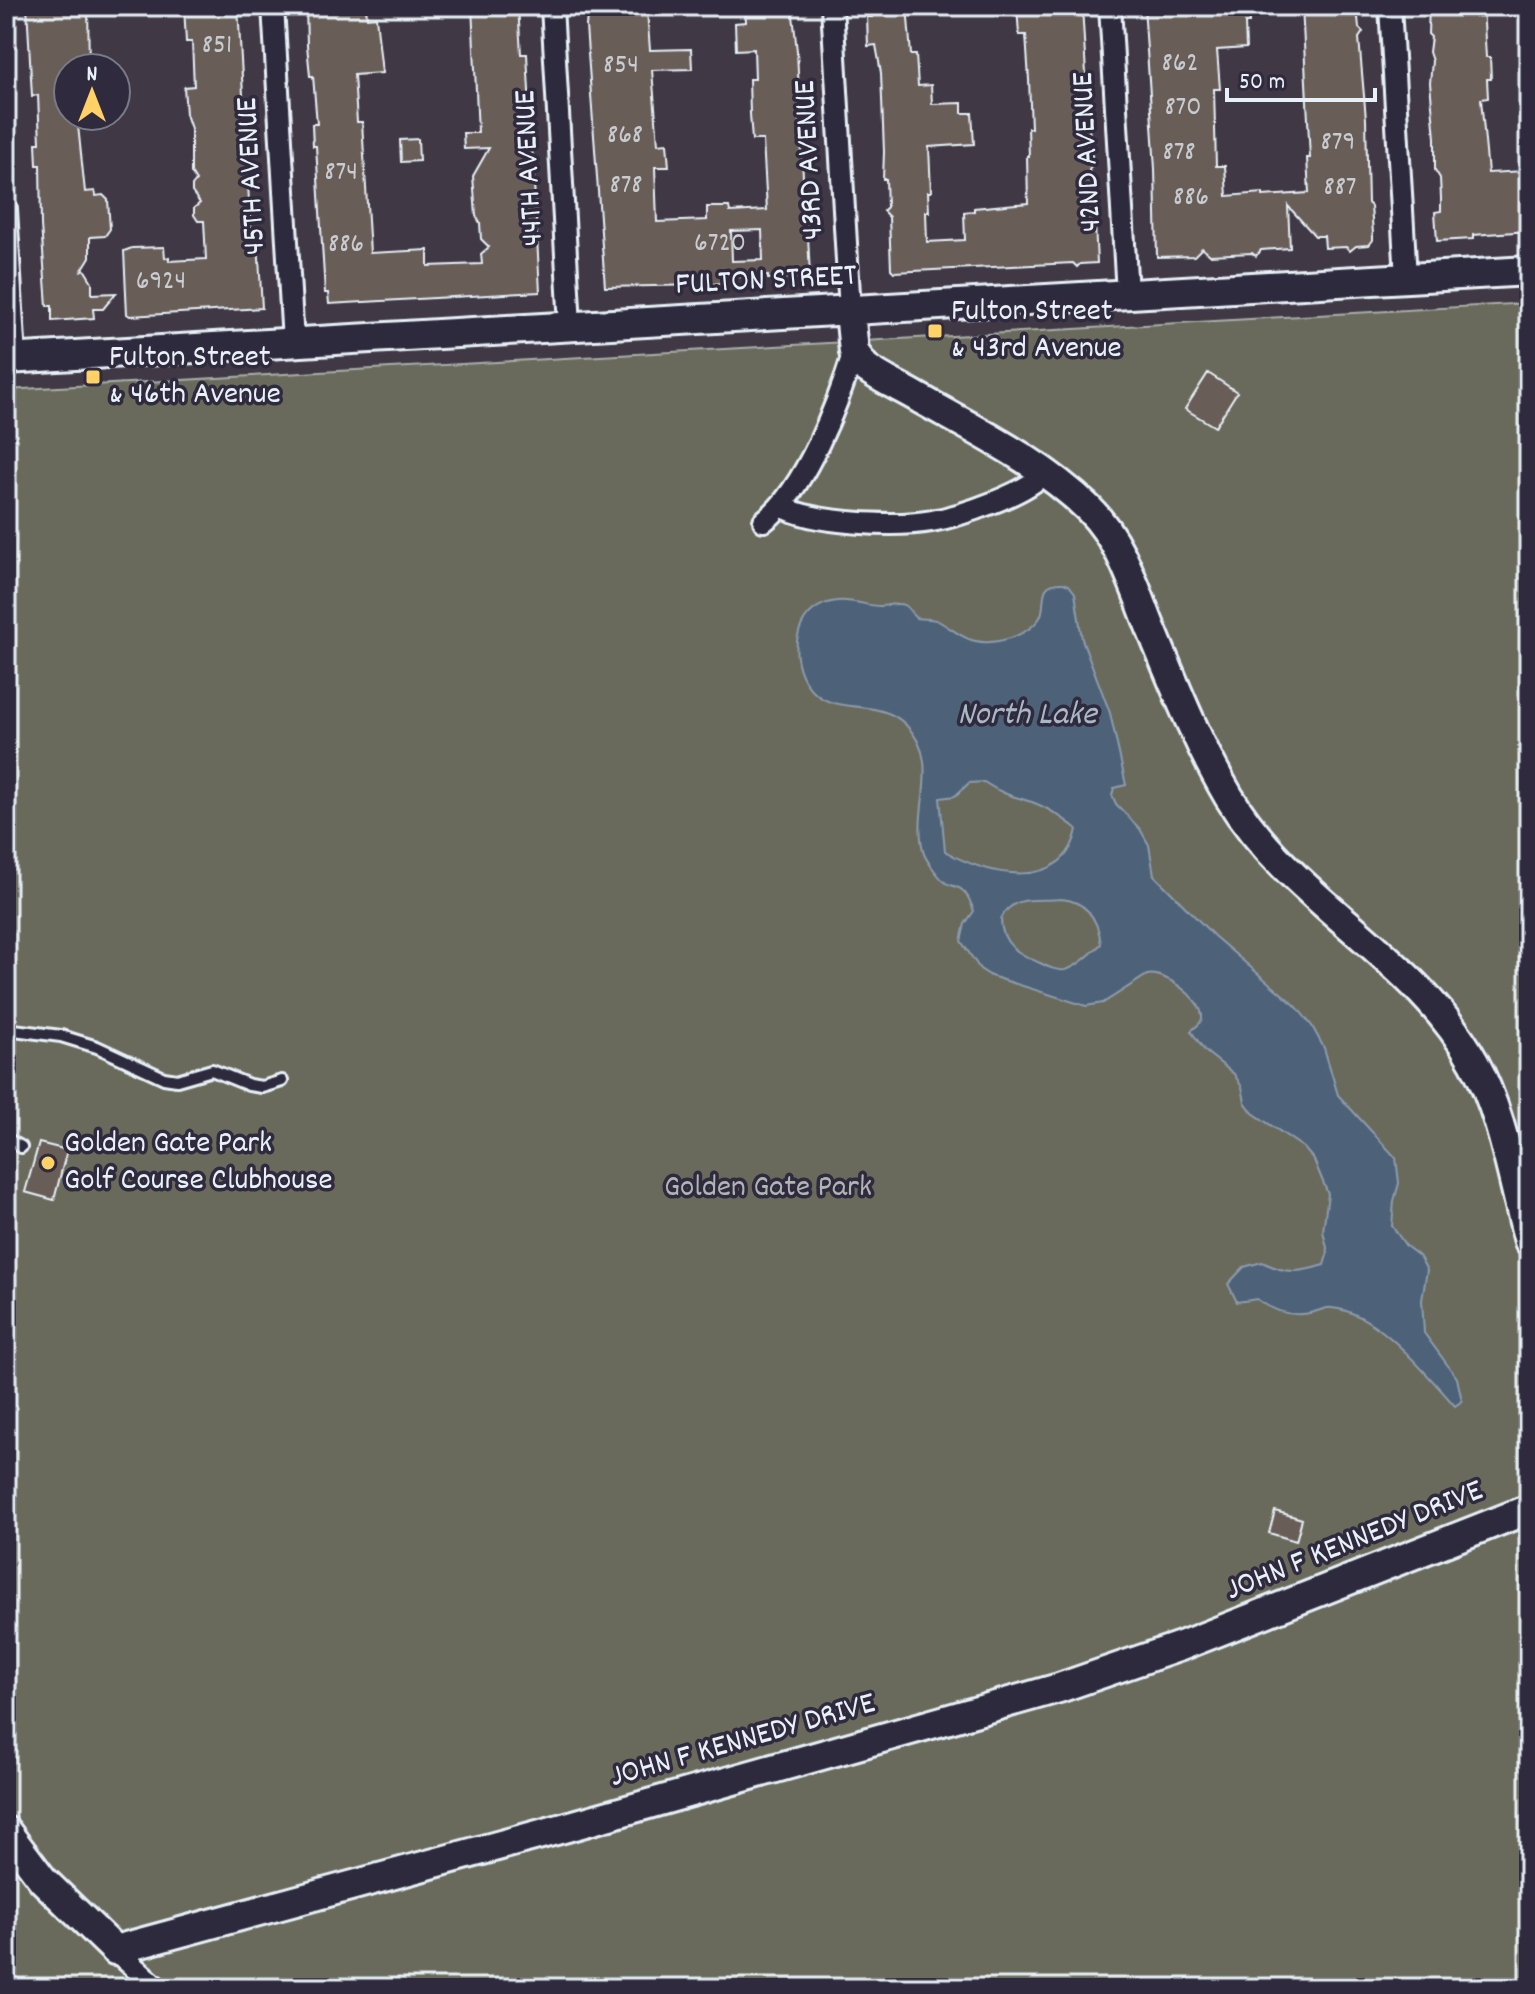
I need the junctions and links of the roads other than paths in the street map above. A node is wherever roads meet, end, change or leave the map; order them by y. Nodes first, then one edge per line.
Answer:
1 (273, 6) edge
2 (552, 6) edge
3 (832, 6) edge
4 (1110, 6) edge
5 (1390, 6) edge
6 (6, 209) edge
7 (1529, 271) edge
8 (1406, 278) junction
9 (1127, 294) junction
10 (850, 311) junction
11 (570, 326) junction
12 (293, 342) junction
13 (854, 352) junction
14 (10, 359) edge
15 (1044, 473) junction
16 (782, 506) junction
17 (764, 521) dead end
18 (6, 1029) edge
19 (282, 1081) dead end
20 (10, 1141) dead end
21 (21, 1147) dead end
22 (1529, 1241) edge
23 (1529, 1509) edge
24 (6, 1831) edge
25 (115, 1950) junction
26 (157, 1988) edge

1 - 12 street, 45TH AVENUE
2 - 11 street, 44TH AVENUE
3 - 10 street, 43RD AVENUE
4 - 9 street, 42ND AVENUE
5 - 8 street
6 - 14 street
7 - 8 street, FULTON STREET
8 - 9 street, FULTON STREET
9 - 10 street, FULTON STREET
10 - 11 street, FULTON STREET
10 - 13 street
11 - 12 street, FULTON STREET
12 - 14 street, FULTON STREET
13 - 15 street
13 - 16 street
15 - 16 street
15 - 22 street
16 - 17 street
18 - 19 lane
20 - 21 lane
23 - 25 street, JOHN F KENNEDY DRIVE
24 - 25 street
25 - 26 street

